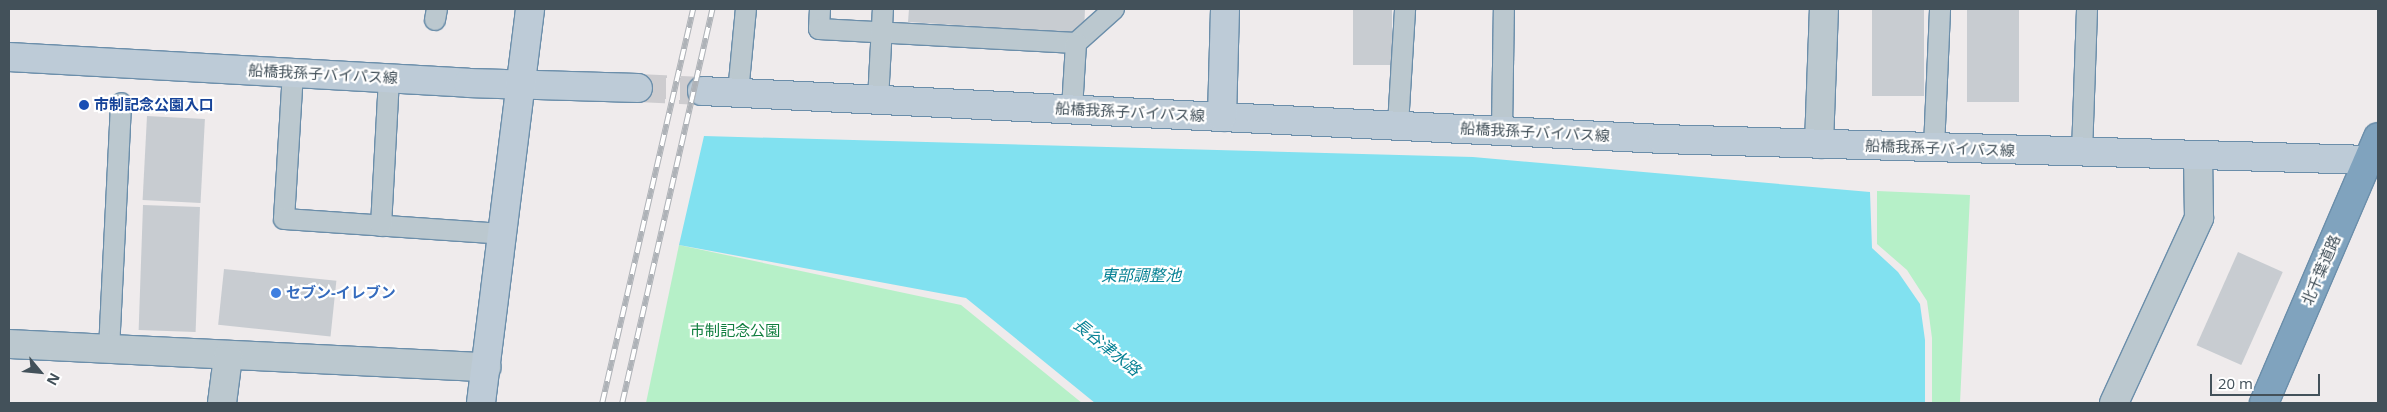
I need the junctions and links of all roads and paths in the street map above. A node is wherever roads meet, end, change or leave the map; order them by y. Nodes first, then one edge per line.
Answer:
1 (530, 9) edge
2 (746, 9) edge
3 (820, 9) edge
4 (883, 9) edge
5 (1114, 9) edge
6 (1225, 9) edge
7 (1405, 9) edge
8 (1504, 9) edge
9 (1824, 9) edge
10 (1940, 9) edge
11 (2087, 9) edge
12 (882, 32) junction
13 (1076, 43) junction
14 (9, 57) edge
15 (293, 72) junction
16 (389, 78) junction
17 (518, 85) junction
18 (638, 88) tunnel mouth
19 (702, 91) tunnel mouth
20 (738, 93) junction
21 (878, 100) junction
22 (120, 103) dead end
23 (1072, 109) junction
24 (1222, 117) junction
25 (1398, 125) junction
26 (1502, 130) junction
27 (1819, 144) junction
28 (1934, 148) junction
29 (2373, 148) edge
30 (2082, 153) junction
31 (2198, 156) junction
32 (381, 226) junction
33 (503, 234) junction
34 (9, 344) edge
35 (109, 350) junction
36 (228, 357) junction
37 (486, 367) junction
38 (222, 403) edge
39 (481, 403) edge
40 (2114, 403) edge
41 (2264, 403) edge

1 - 17 street
2 - 20 lane
3 - 12 lane
4 - 12 lane
5 - 13 lane
6 - 24 street
7 - 25 lane
8 - 26 lane
9 - 27 street
10 - 28 lane
11 - 30 lane
12 - 13 lane
12 - 21 lane
13 - 23 lane
14 - 15 street, 船橋我孫子バイパス線
15 - 16 street, 船橋我孫子バイパス線
15 - 32 lane
16 - 17 street, 船橋我孫子バイパス線
16 - 32 lane
17 - 18 street, 船橋我孫子バイパス線
17 - 33 street
19 - 20 street, 船橋我孫子バイパス線
20 - 21 street, 船橋我孫子バイパス線
21 - 23 street, 船橋我孫子バイパス線
22 - 35 lane
23 - 24 street, 船橋我孫子バイパス線
24 - 25 street, 船橋我孫子バイパス線
25 - 26 street, 船橋我孫子バイパス線
26 - 27 street, 船橋我孫子バイパス線
27 - 28 street, 船橋我孫子バイパス線
28 - 30 street, 船橋我孫子バイパス線
29 - 31 street, 船橋我孫子バイパス線
29 - 41 highway, 北千葉道路
30 - 31 street, 船橋我孫子バイパス線
31 - 40 street
32 - 33 lane
33 - 37 street
34 - 35 street
35 - 36 street
36 - 37 street
36 - 38 street
37 - 39 street

